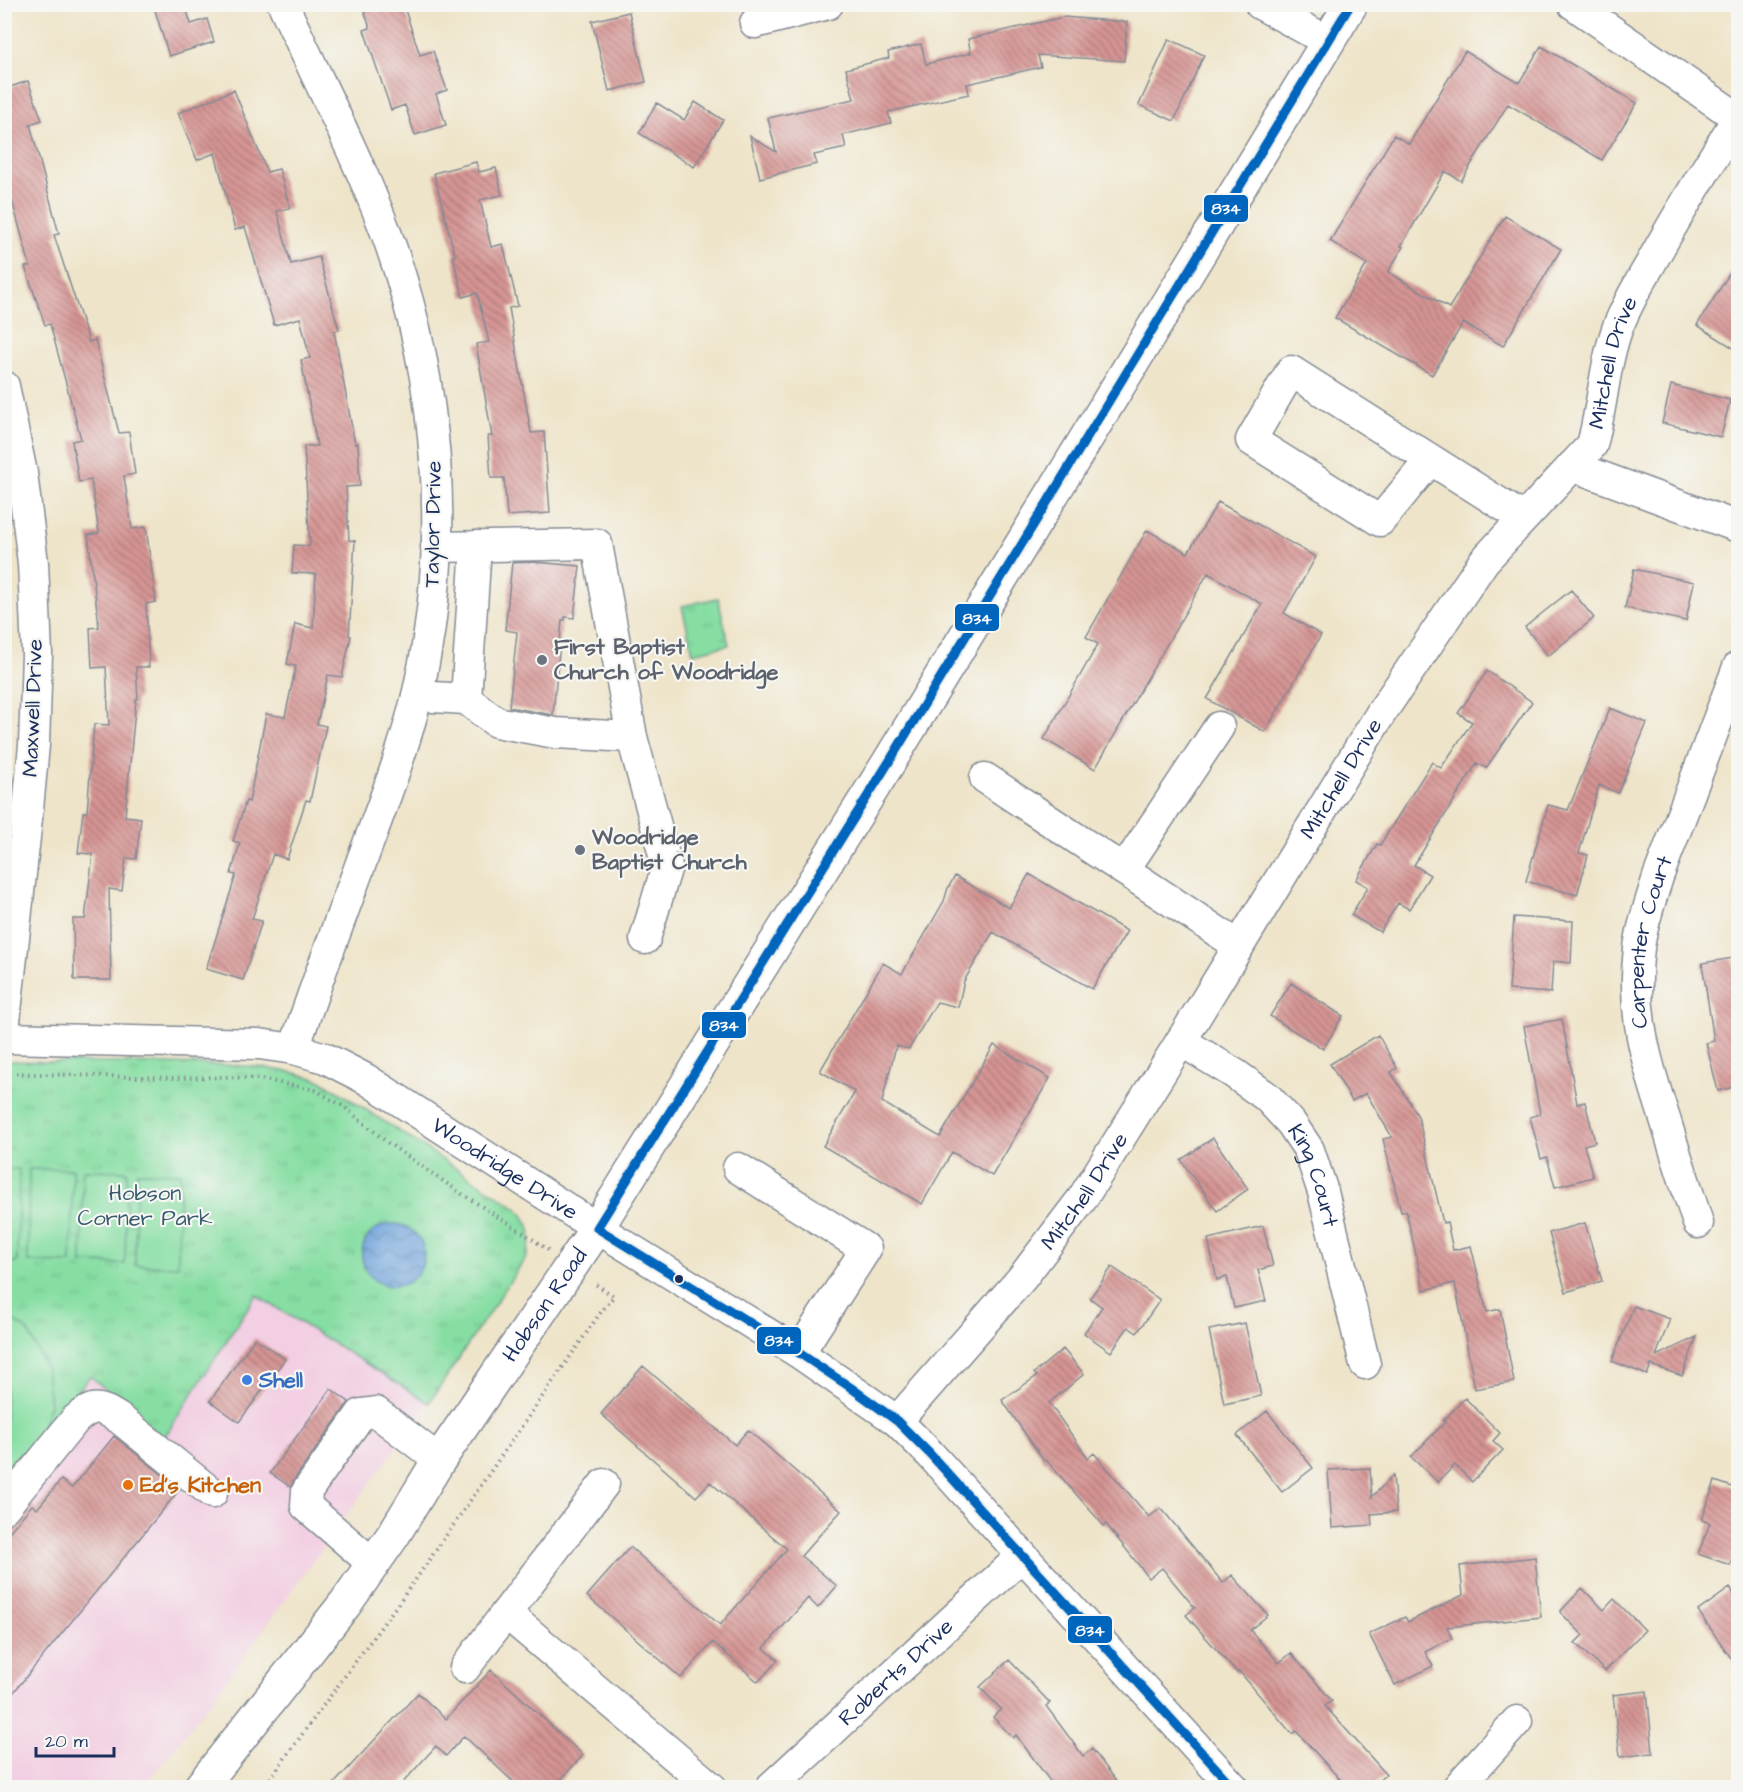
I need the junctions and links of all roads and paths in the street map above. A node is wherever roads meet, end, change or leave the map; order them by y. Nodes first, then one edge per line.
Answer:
1 (283, 4) edge
2 (828, 4) edge
3 (1260, 4) edge
4 (1352, 4) edge
5 (1573, 4) edge
6 (754, 23) dead end
7 (1329, 42) junction
8 (1738, 117) edge
9 (4, 386) edge
10 (1430, 460) junction
11 (1572, 466) junction
12 (1522, 519) junction
13 (1738, 527) edge
14 (476, 546) junction
15 (436, 547) junction
16 (1738, 667) edge
17 (417, 696) junction
18 (466, 699) junction
19 (1219, 727) dead end
20 (632, 737) junction
21 (985, 778) dead end
22 (1124, 870) junction
23 (645, 939) dead end
24 (1239, 946) junction
25 (4, 1030) edge
26 (4, 1038) edge
27 (1181, 1041) junction
28 (294, 1049) junction
29 (4, 1073) edge
30 (738, 1168) dead end
31 (1698, 1223) dead end
32 (597, 1228) junction
33 (525, 1234) dead end
34 (614, 1296) dead end
35 (799, 1353) junction
36 (1365, 1364) dead end
37 (897, 1421) junction
38 (439, 1460) junction
39 (604, 1484) dead end
40 (212, 1493) dead end
41 (4, 1508) edge
42 (1022, 1556) junction
43 (372, 1563) junction
44 (506, 1613) junction
45 (465, 1668) dead end
46 (1517, 1721) dead end
47 (200, 1788) edge
48 (263, 1788) edge
49 (712, 1788) edge
50 (770, 1788) edge
51 (1233, 1788) edge
52 (1457, 1788) edge

1 - 15 street, Taylor Drive
2 - 6 street
3 - 7 street
4 - 7 main road, Hobson Road
5 - 8 street
7 - 32 main road, Hobson Road
8 - 11 street, Mitchell Drive
9 - 25 street, Maxwell Drive
10 - 10 street
10 - 12 street
11 - 12 street, Mitchell Drive
11 - 13 street
12 - 24 street, Mitchell Drive
14 - 15 street
14 - 18 street
14 - 20 street
15 - 17 street, Taylor Drive
16 - 31 street, Carpenter Court
17 - 18 street
17 - 28 street, Taylor Drive
18 - 20 street
19 - 22 street
20 - 23 street
21 - 22 street
22 - 24 street
24 - 27 street, Mitchell Drive
26 - 28 street, Woodridge Drive
27 - 36 street, King Court
27 - 37 street, Mitchell Drive
28 - 32 street, Woodridge Drive
29 - 33 path
30 - 35 street
32 - 35 street, Woodridge Drive
32 - 38 main road, Hobson Road
34 - 48 path
35 - 37 street, Woodridge Drive
37 - 42 street, Woodridge Drive
38 - 43 main road, Hobson Road
38 - 43 street
39 - 44 street
40 - 41 street
42 - 50 street, Roberts Drive
42 - 51 street, Woodridge Drive
43 - 47 main road, Hobson Road
44 - 45 street
44 - 49 street
46 - 52 street

